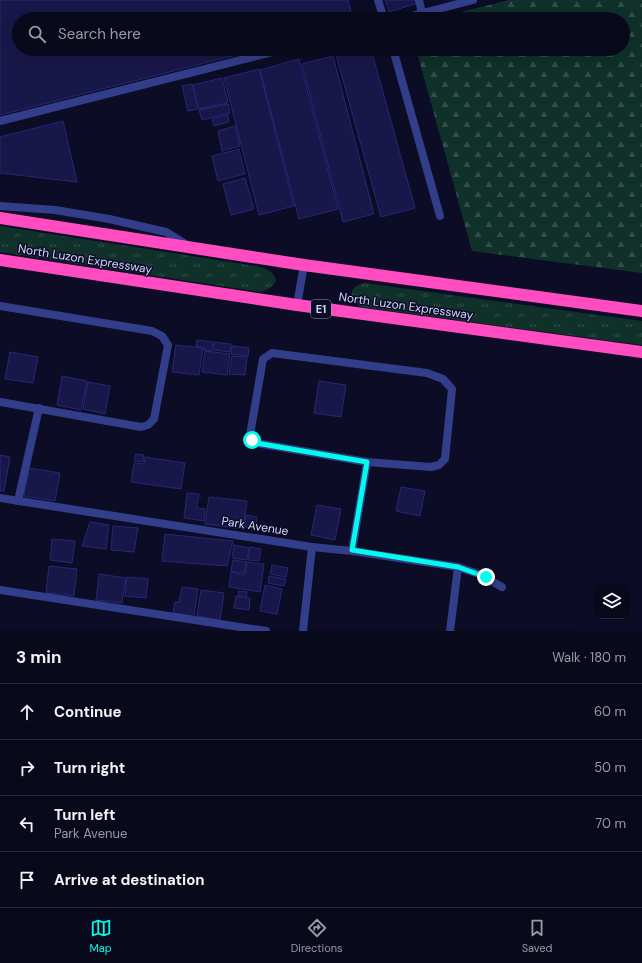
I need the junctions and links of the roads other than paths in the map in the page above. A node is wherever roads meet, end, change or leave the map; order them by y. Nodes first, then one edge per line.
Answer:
1 (378, 0) edge
2 (418, 0) edge
3 (469, 1) edge
4 (382, 12) edge
5 (422, 12) edge
6 (426, 12) edge
7 (257, 56) edge
8 (395, 56) edge
9 (0, 122) edge
10 (0, 206) edge
11 (440, 216) dead end
12 (0, 218) edge
13 (191, 248) junction
14 (0, 260) edge
15 (304, 265) junction
16 (297, 305) junction
17 (0, 306) edge
18 (642, 311) edge
19 (642, 352) edge
20 (0, 402) edge
21 (39, 408) junction
22 (367, 462) junction
23 (0, 498) edge
24 (18, 501) junction
25 (312, 547) junction
26 (352, 550) junction
27 (458, 567) junction
28 (502, 587) dead end
29 (0, 590) edge
30 (266, 631) edge
31 (303, 631) edge
32 (450, 631) edge

1 - 4 street
2 - 5 street
3 - 6 street
7 - 9 street
8 - 11 street
10 - 13 street
12 - 13 highway
13 - 15 highway
14 - 16 highway, North Luzon Expressway / E1
15 - 16 street
15 - 18 highway
16 - 19 highway, North Luzon Expressway / E1
17 - 21 street
20 - 21 street
21 - 24 street
22 - 22 street
22 - 26 street
23 - 24 street, Park Avenue
24 - 25 street, Park Avenue
25 - 26 street, Park Avenue
25 - 31 street
26 - 27 street, Park Avenue
27 - 28 street, Park Avenue
27 - 32 street
29 - 30 street

